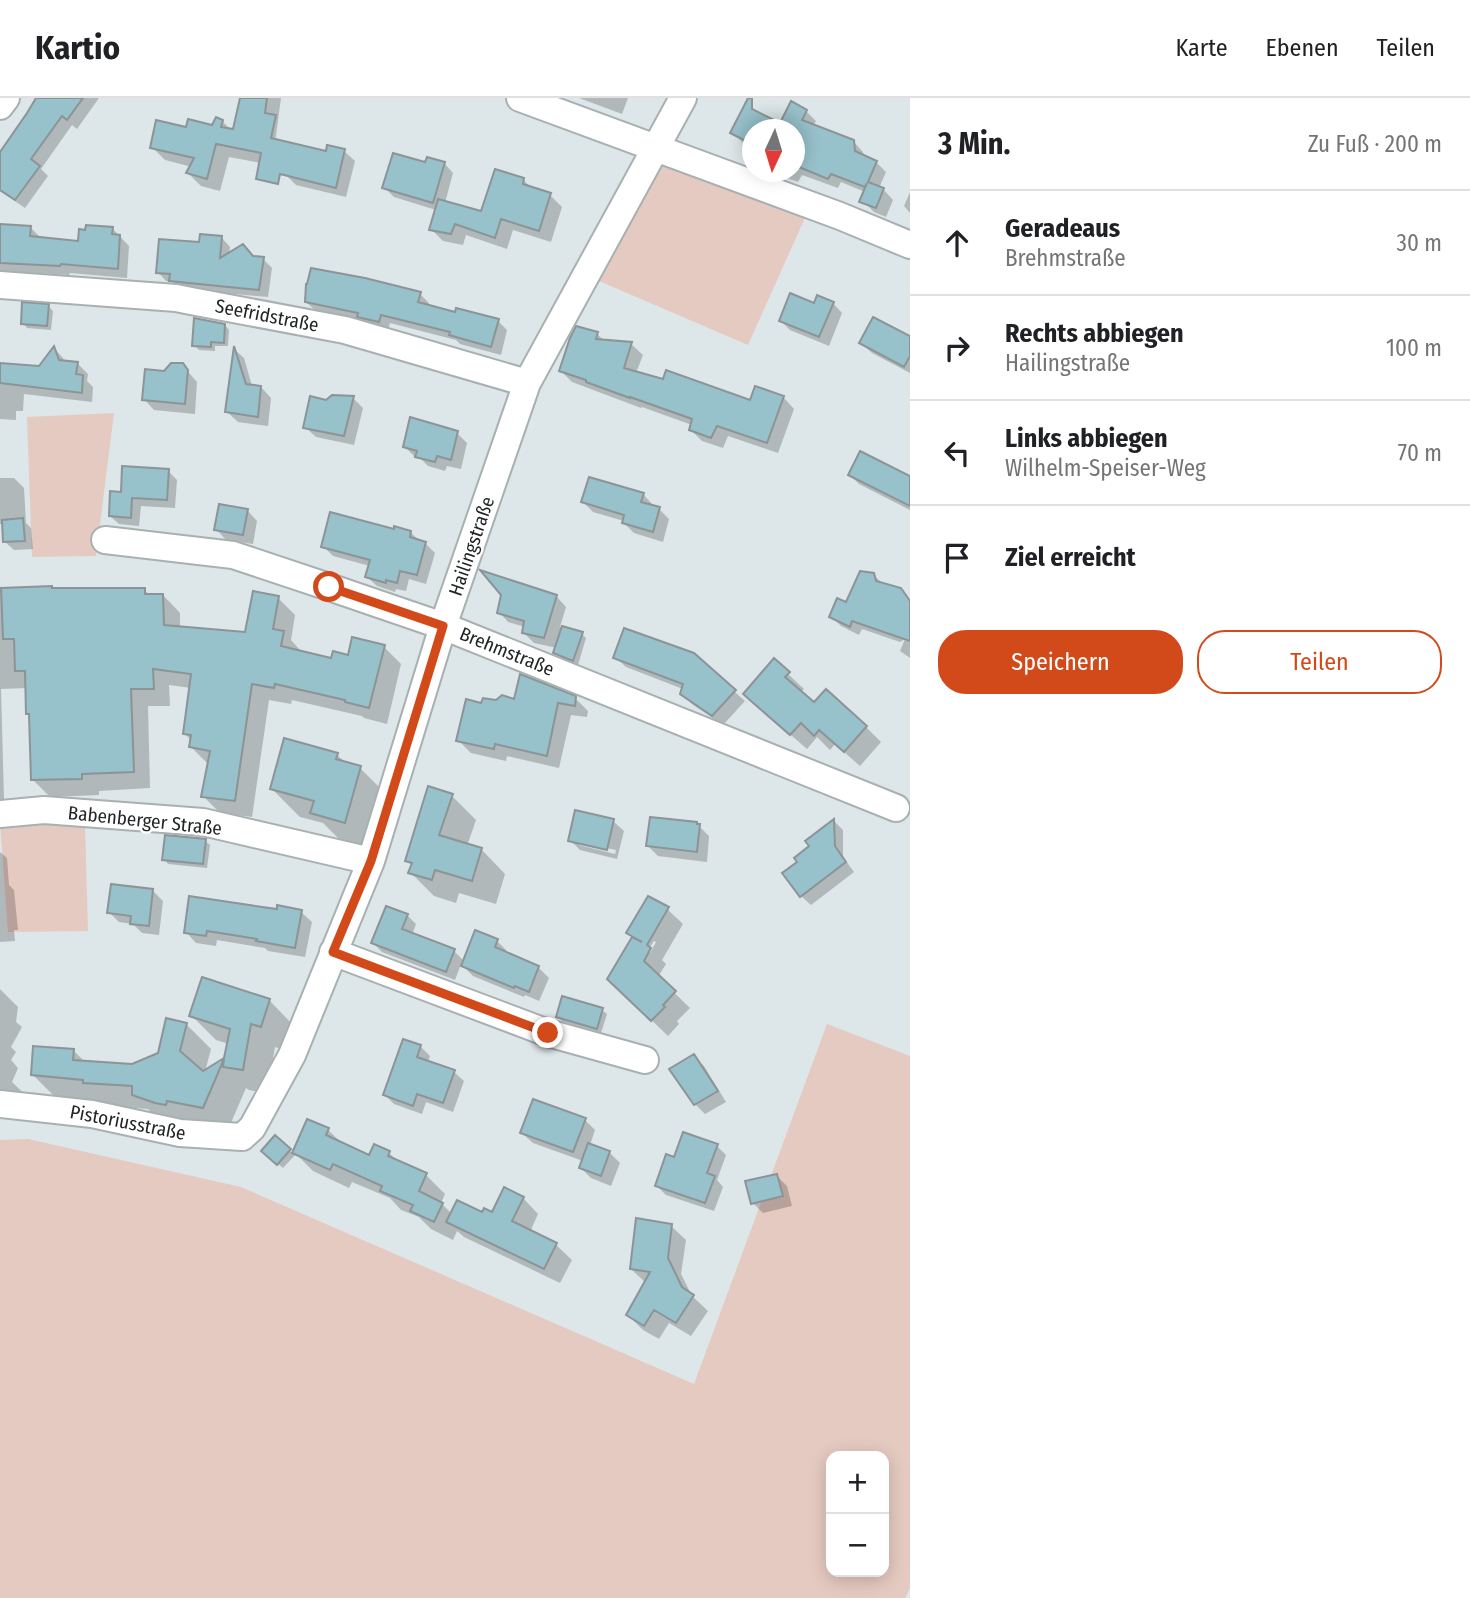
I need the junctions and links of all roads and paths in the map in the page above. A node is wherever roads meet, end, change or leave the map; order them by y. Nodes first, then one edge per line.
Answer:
1 (6, 98) edge
2 (520, 98) edge
3 (683, 98) edge
4 (0, 106) edge
5 (654, 148) junction
6 (910, 245) edge
7 (0, 285) edge
8 (527, 383) junction
9 (105, 540) dead end
10 (443, 626) junction
11 (896, 808) dead end
12 (0, 814) edge
13 (371, 861) junction
14 (333, 952) junction
15 (645, 1060) dead end
16 (0, 1104) edge
17 (252, 1128) joint

1 - 4 street
2 - 5 street
3 - 5 street, Hailingstraße
5 - 6 street
5 - 8 street, Hailingstraße
7 - 8 street, Seefridstraße
8 - 10 street, Hailingstraße
9 - 10 street, Brehmstraße
10 - 11 street, Brehmstraße
10 - 13 street, Hailingstraße
12 - 13 street, Babenberger Straße
13 - 14 street, Hailingstraße
14 - 15 street
14 - 17 street, Hailingstraße
16 - 17 street, Pistoriusstraße

